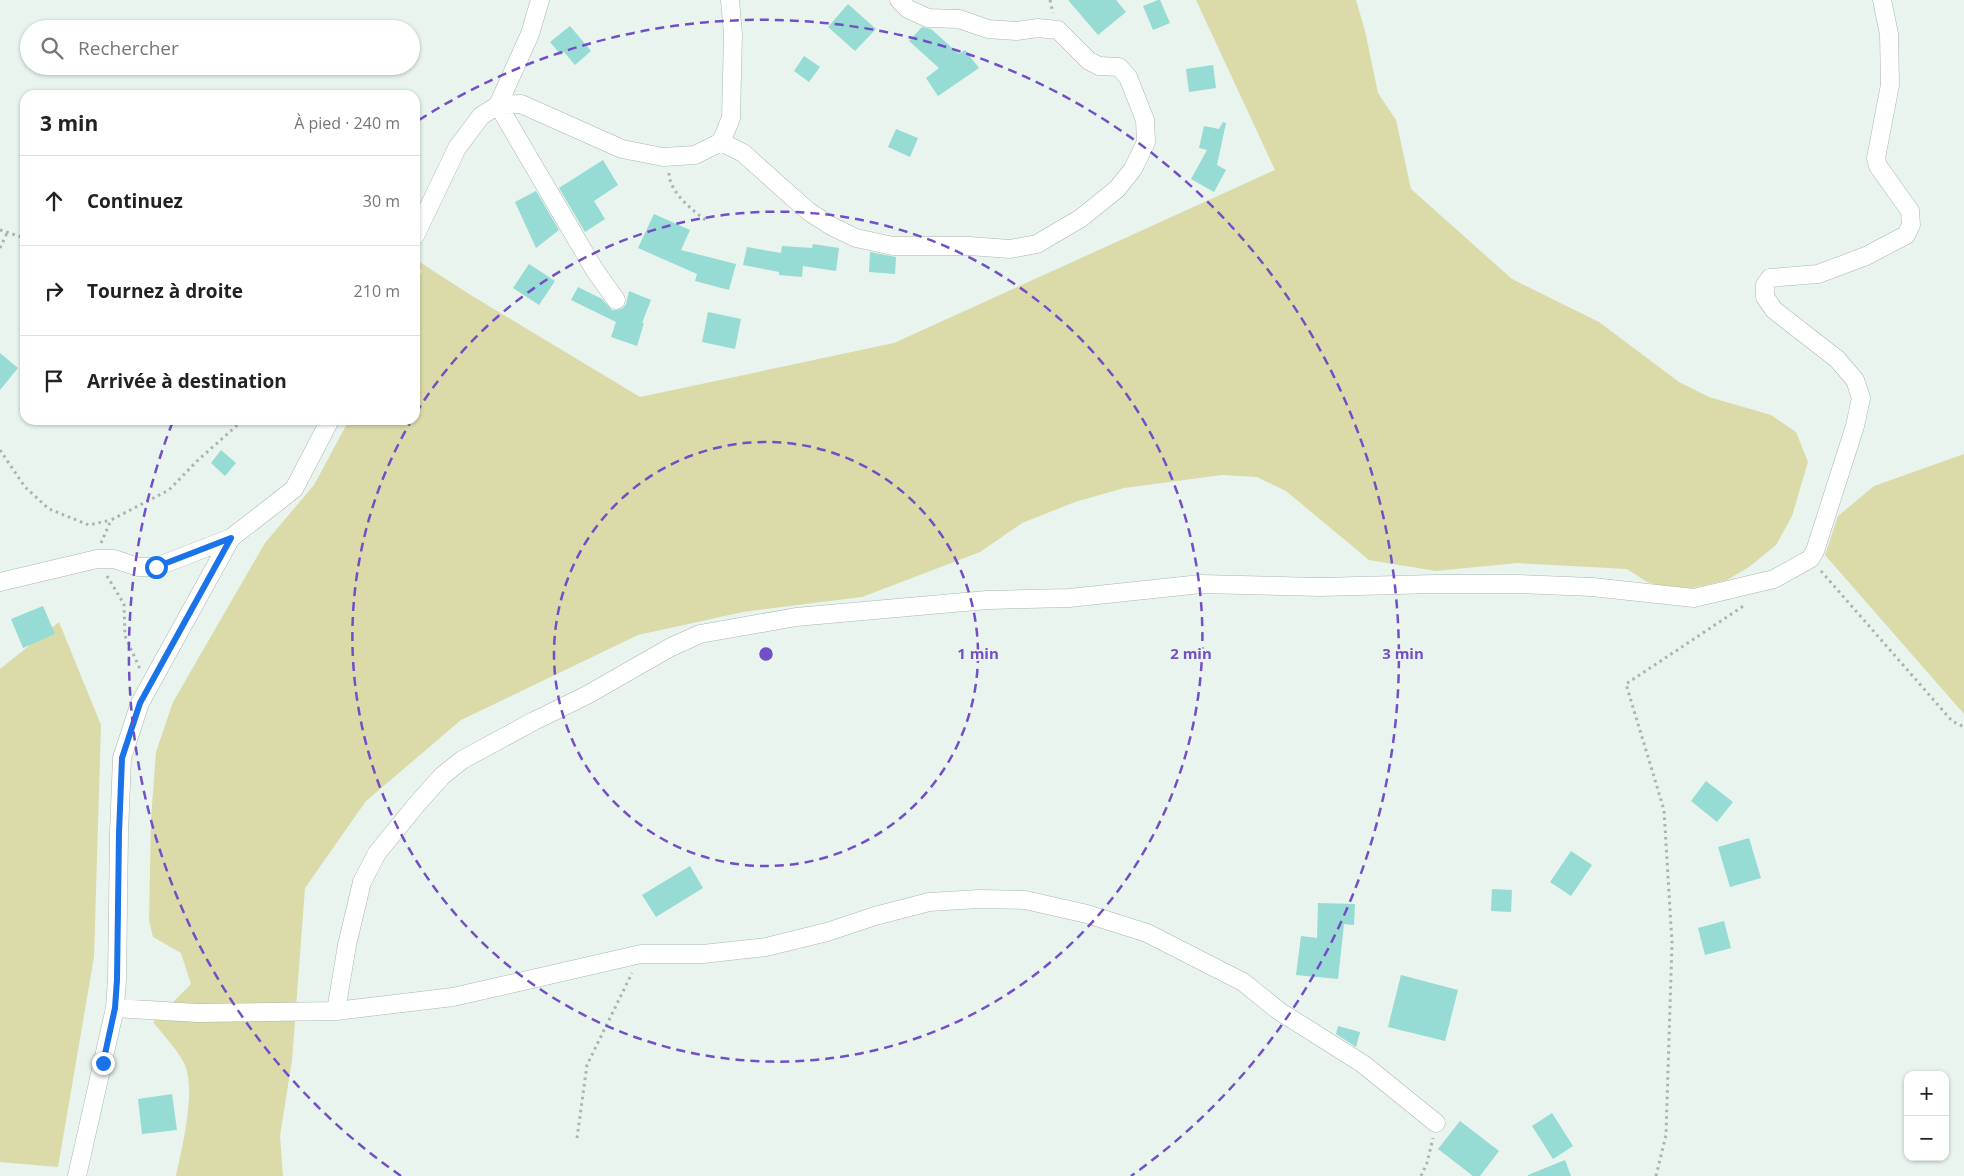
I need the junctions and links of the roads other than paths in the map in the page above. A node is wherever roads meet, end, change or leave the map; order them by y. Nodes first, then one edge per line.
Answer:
1 (540, 0) edge
2 (730, 0) edge
3 (899, 0) edge
4 (1882, 0) edge
5 (498, 105) junction
6 (721, 142) junction
7 (420, 226) edge
8 (616, 300) dead end
9 (327, 425) edge
10 (231, 538) junction
11 (0, 582) edge
12 (115, 1008) junction
13 (336, 1011) junction
14 (1436, 1123) road end
15 (77, 1176) edge

1 - 5 street
2 - 6 street
3 - 6 street
4 - 13 street
5 - 6 street
5 - 7 street
5 - 8 street
9 - 10 street
10 - 11 street
10 - 12 street
12 - 13 street
12 - 15 street
13 - 14 street

